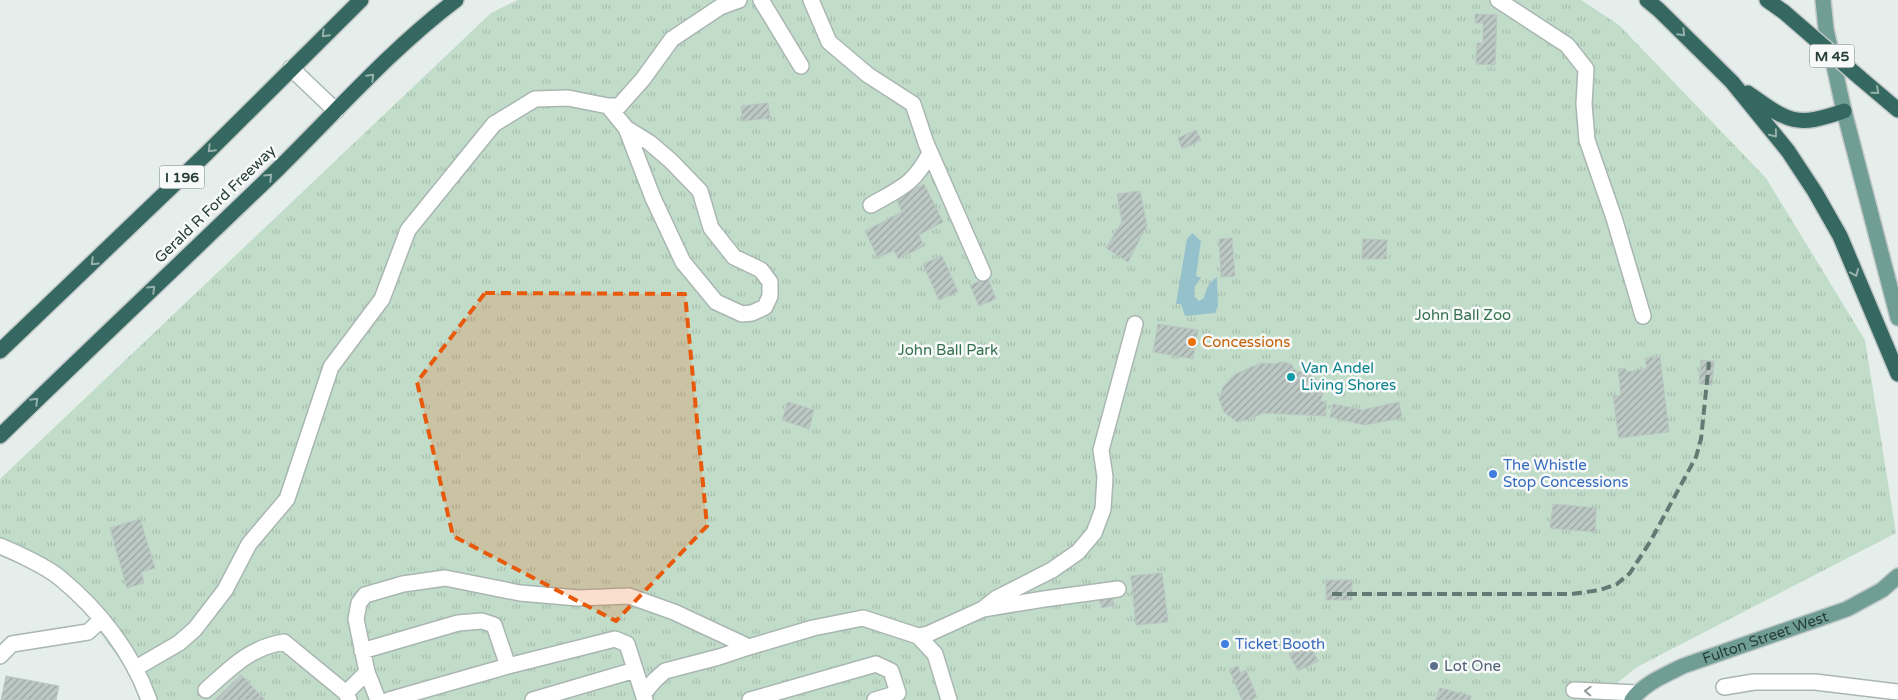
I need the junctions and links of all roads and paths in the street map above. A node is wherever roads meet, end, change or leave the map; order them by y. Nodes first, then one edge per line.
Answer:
1 (361, 0) edge
2 (456, 0) edge
3 (739, 0) edge
4 (761, 0) edge
5 (812, 0) edge
6 (1498, 0) edge
7 (1647, 0) edge
8 (1822, 0) edge
9 (1775, 4) edge
10 (801, 66) dead end
11 (291, 68) junction
12 (1732, 82) junction
13 (608, 106) junction
14 (1895, 107) edge
15 (336, 111) junction
16 (1844, 111) junction
17 (626, 128) junction
18 (930, 153) junction
19 (871, 205) dead end
20 (983, 273) dead end
21 (1642, 316) dead end
22 (1898, 318) edge
23 (1135, 324) dead end
24 (0, 351) edge
25 (1898, 374) edge
26 (0, 436) edge
27 (0, 546) edge
28 (1898, 576) edge
29 (1118, 589) dead end
30 (983, 609) junction
31 (100, 620) junction
32 (918, 636) junction
33 (749, 647) junction
34 (362, 650) junction
35 (0, 656) edge
36 (508, 666) junction
37 (136, 668) junction
38 (636, 670) junction
39 (367, 672) junction
40 (1724, 687) dead end
41 (206, 690) dead end
42 (1574, 690) dead end
43 (1898, 692) edge
44 (348, 696) edge
45 (1634, 696) edge
46 (644, 697) edge
47 (899, 697) edge
48 (760, 699) edge
49 (149, 700) edge
50 (378, 700) edge
51 (389, 700) edge
52 (533, 700) edge
53 (875, 700) edge
54 (949, 700) edge

1 -> 11 highway, I 196
15 -> 2 highway, Gerald R Ford Freeway
3 - 13 street
4 - 10 street
5 - 18 street
6 - 21 street
7 -> 12 highway
8 - 16 main road, M 45
9 -> 14 highway, bridge
11 - 15 street
11 -> 24 highway, I 196
12 - 16 highway
12 -> 25 highway
13 - 17 street
13 - 37 street
26 -> 15 highway, Gerald R Ford Freeway
16 - 22 main road
17 - 17 street
18 - 19 street
18 - 20 street
23 - 30 street
27 - 31 street
28 - 45 main road, Fulton Street West
29 - 30 street
30 - 32 street
31 - 35 street
31 - 37 street
32 - 33 street
32 - 54 street
33 - 34 street
33 - 46 street
34 - 36 street
34 - 39 street
36 - 38 street
36 - 51 street
37 - 49 street
38 - 46 street
38 - 52 street
39 - 44 street
39 - 50 street
40 - 43 street
41 - 44 street
45 -> 42 street
47 - 48 street
47 - 53 street

